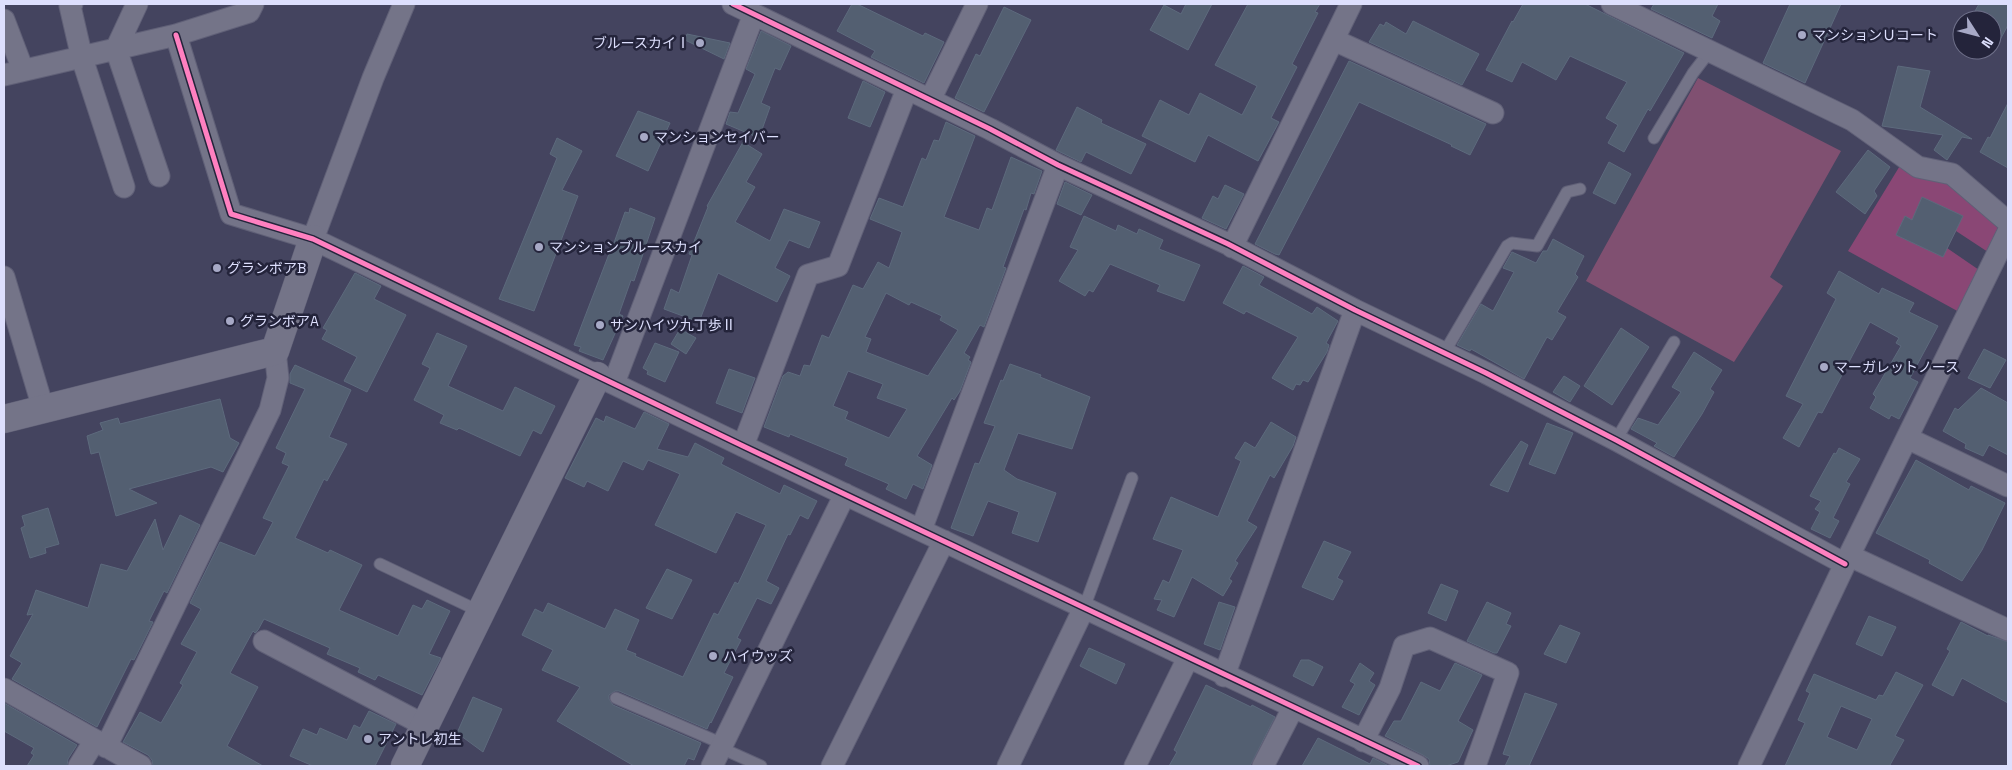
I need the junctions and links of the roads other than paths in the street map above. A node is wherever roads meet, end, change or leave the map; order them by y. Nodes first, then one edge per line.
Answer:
1 (72, 4) edge
2 (137, 4) edge
3 (253, 4) edge
4 (404, 4) edge
5 (733, 4) edge
6 (977, 4) edge
7 (1351, 4) edge
8 (1612, 4) edge
9 (754, 14) junction
10 (4, 20) edge
11 (176, 34) junction
12 (1334, 40) junction
13 (116, 49) junction
14 (1710, 51) junction
15 (82, 58) junction
16 (14, 73) edge
17 (907, 89) junction
18 (930, 100) junction
19 (1492, 113) dead end
20 (1654, 138) dead end
21 (1058, 165) junction
22 (159, 176) dead end
23 (124, 187) dead end
24 (1580, 189) dead end
25 (2008, 222) edge
26 (2008, 232) edge
27 (313, 239) junction
28 (1232, 247) junction
29 (4, 277) edge
30 (1355, 310) junction
31 (1674, 342) dead end
32 (275, 351) junction
33 (1444, 353) junction
34 (605, 380) junction
35 (43, 408) junction
36 (4, 419) edge
37 (1907, 438) junction
38 (1616, 440) junction
39 (743, 446) junction
40 (1132, 478) dead end
41 (2008, 486) edge
42 (845, 494) junction
43 (921, 530) junction
44 (944, 541) junction
45 (1847, 560) junction
46 (380, 564) dead end
47 (1084, 608) junction
48 (481, 612) junction
49 (2008, 630) edge
50 (264, 641) dead end
51 (1188, 658) junction
52 (1224, 676) junction
53 (4, 689) edge
54 (616, 698) dead end
55 (1293, 708) junction
56 (426, 726) junction
57 (1363, 741) junction
58 (101, 743) junction
59 (719, 753) edge
60 (1406, 764) edge
61 (79, 766) edge
62 (141, 766) edge
63 (405, 766) edge
64 (761, 766) edge
65 (832, 766) edge
66 (1008, 766) edge
67 (1135, 766) edge
68 (1263, 766) edge
69 (1474, 766) edge
70 (1749, 766) edge

1 - 15 street
2 - 13 street
3 - 11 street
4 - 27 street
5 - 9 street
6 - 18 street
7 - 12 street
8 - 14 street
9 - 17 street
9 - 34 street
10 - 16 street
11 - 13 street
11 - 27 street
12 - 19 street
12 - 28 street
13 - 15 street
13 - 22 street
14 - 20 lane
14 - 25 street
15 - 16 street
15 - 23 street
17 - 18 street
17 - 39 street
18 - 21 street
21 - 28 street
21 - 43 street
24 - 33 lane
26 - 37 street
27 - 32 street
27 - 34 street
28 - 30 street
29 - 35 street
30 - 33 street
30 - 52 street
31 - 38 lane
32 - 35 street
32 - 58 street
33 - 38 street
34 - 39 street
34 - 48 street
35 - 36 street
37 - 41 street
37 - 45 street
38 - 45 street
39 - 42 street
40 - 47 lane
42 - 43 street
42 - 59 street
43 - 44 street
44 - 47 street
44 - 65 street
45 - 49 street
45 - 70 street
46 - 48 lane
47 - 51 street
47 - 66 street
48 - 56 street
50 - 56 street
51 - 52 street
51 - 67 street
52 - 55 street
53 - 58 street
54 - 59 lane
55 - 57 street
55 - 68 street
56 - 63 street
57 - 60 street
57 - 69 street
58 - 61 street
58 - 62 street
59 - 64 lane

